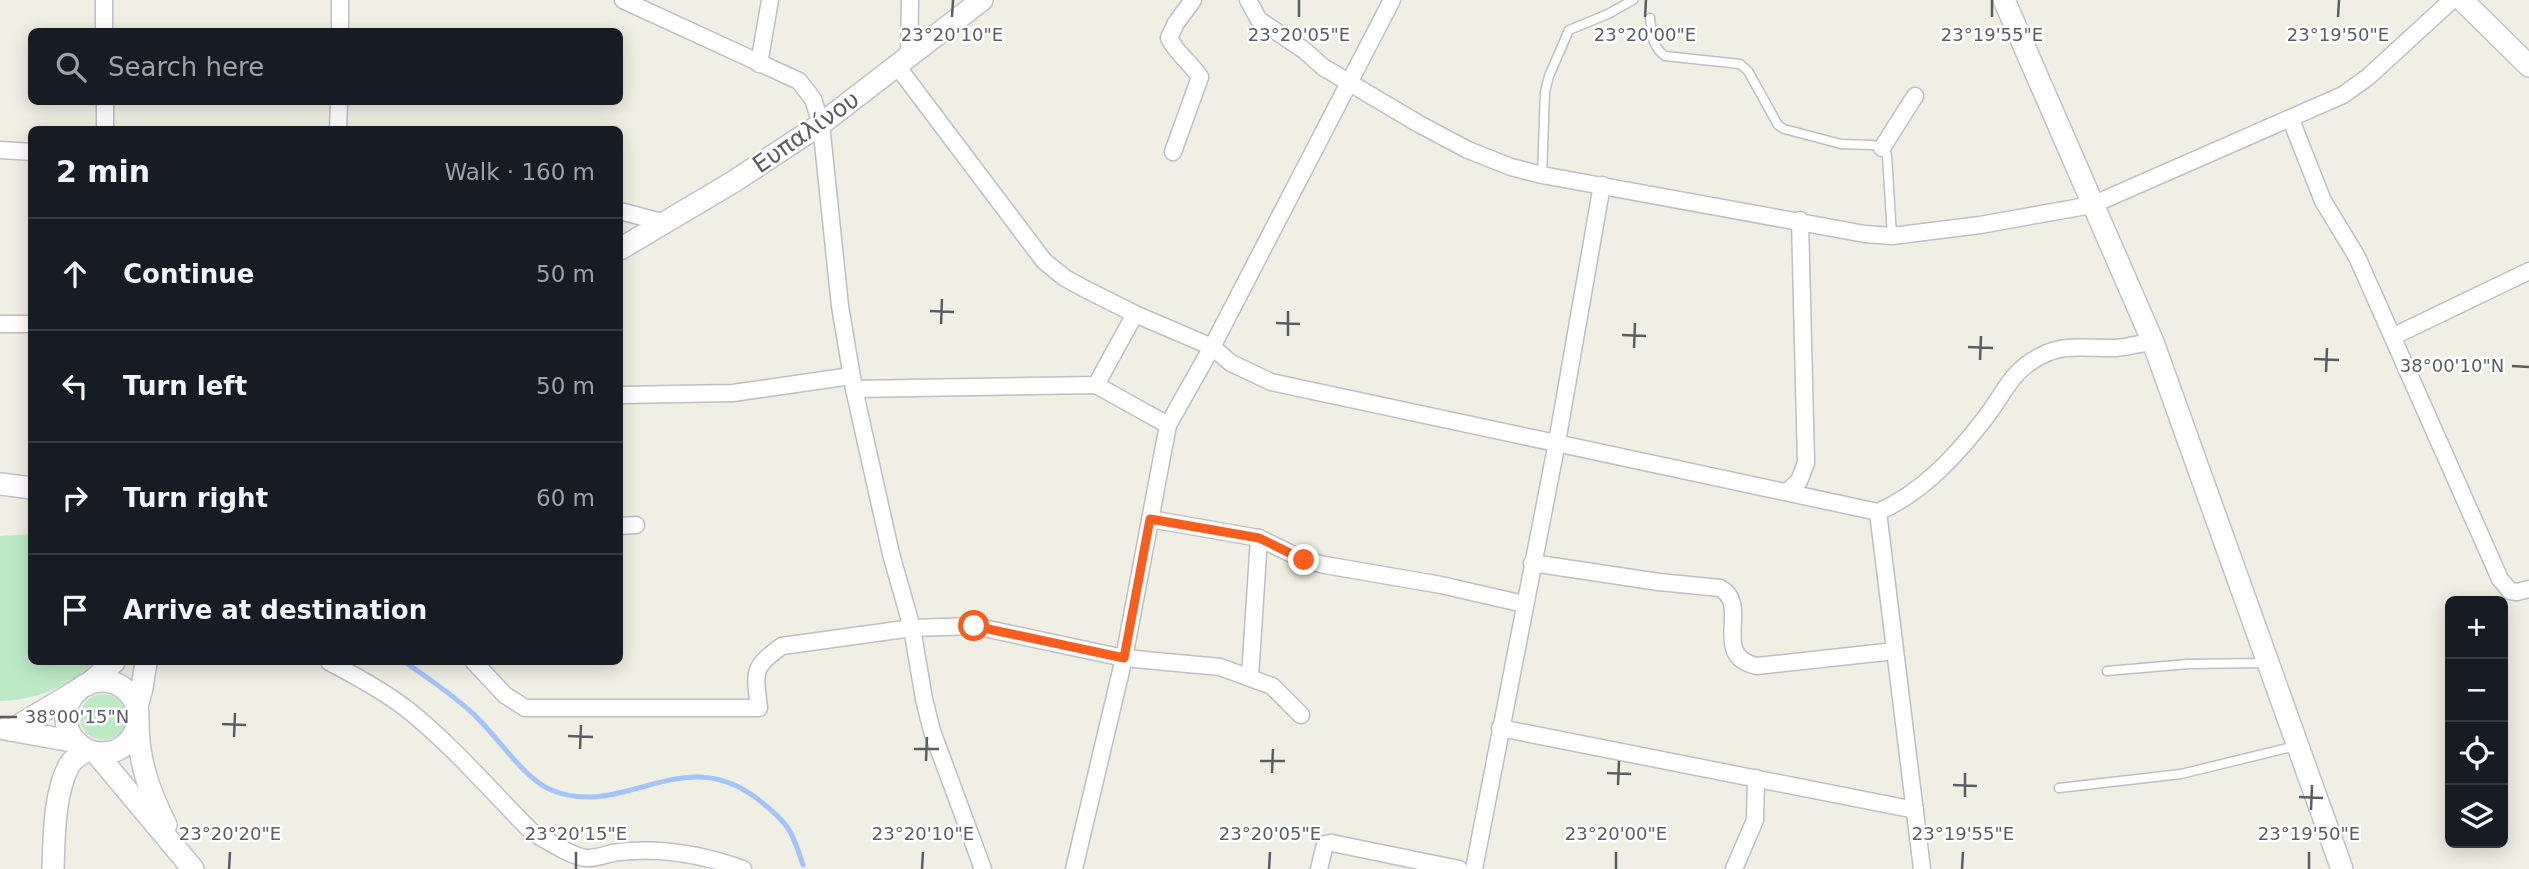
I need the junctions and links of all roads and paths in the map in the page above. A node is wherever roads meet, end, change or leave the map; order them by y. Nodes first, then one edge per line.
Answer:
1 (104, 0) edge
2 (341, 0) edge
3 (624, 0) edge
4 (770, 0) edge
5 (910, 0) edge
6 (982, 0) edge
7 (1193, 0) edge
8 (1248, 0) edge
9 (1392, 0) edge
10 (1633, 0) edge
11 (2004, 0) edge
12 (2452, 0) edge
13 (2462, 0) edge
14 (1650, 18) dead end
15 (104, 28) edge
16 (340, 28) edge
17 (903, 62) junction
18 (759, 64) junction
19 (2529, 66) edge
20 (1349, 82) junction
21 (1915, 96) dead end
22 (105, 105) edge
23 (339, 105) edge
24 (2291, 120) junction
25 (821, 124) junction
26 (105, 126) edge
27 (338, 126) edge
28 (1882, 149) junction
29 (0, 150) edge
30 (28, 152) edge
31 (1173, 152) dead end
32 (1542, 175) junction
33 (1602, 185) junction
34 (2092, 205) junction
35 (623, 212) edge
36 (1800, 220) junction
37 (662, 222) junction
38 (1892, 236) junction
39 (623, 247) edge
40 (2529, 271) edge
41 (1135, 314) junction
42 (0, 324) edge
43 (28, 324) edge
44 (2394, 336) junction
45 (2153, 342) junction
46 (1212, 347) junction
47 (852, 382) junction
48 (1096, 385) junction
49 (623, 395) edge
50 (1168, 425) junction
51 (1557, 442) junction
52 (0, 484) edge
53 (28, 488) edge
54 (1787, 492) junction
55 (1878, 512) junction
56 (1150, 519) junction
57 (636, 525) dead end
58 (623, 526) edge
59 (1259, 538) junction
60 (1532, 563) junction
61 (2529, 589) edge
62 (1524, 604) junction
63 (912, 628) junction
64 (1895, 651) junction
65 (1124, 658) junction
66 (2266, 663) junction
67 (110, 665) edge
68 (146, 665) edge
69 (334, 665) edge
70 (477, 665) edge
71 (2107, 671) dead end
72 (1250, 677) junction
73 (84, 686) junction
74 (138, 712) junction
75 (1301, 715) dead end
76 (1500, 728) junction
77 (5, 729) edge
78 (2296, 746) junction
79 (87, 748) junction
80 (1756, 778) junction
81 (2059, 788) dead end
82 (1915, 810) junction
83 (179, 852) junction
84 (581, 863) edge
85 (53, 869) edge
86 (192, 869) edge
87 (743, 869) edge
88 (983, 869) edge
89 (1074, 869) edge
90 (1319, 869) edge
91 (1459, 869) edge
92 (1474, 869) edge
93 (1734, 869) edge
94 (1922, 869) edge
95 (2342, 869) edge

1 - 15 street
2 - 16 street
3 - 18 street
4 - 18 street
5 - 17 street
6 - 17 street, Ευπαλίνου
7 - 31 street
8 - 20 street
9 - 20 street
10 - 32 lane
11 - 34 street
12 - 24 street
13 - 19 street
14 - 28 lane
17 - 25 street, Ευπαλίνου
17 - 41 street
18 - 25 street
20 - 32 street
20 - 46 street
21 - 28 street
22 - 26 street
23 - 27 street
24 - 34 street
24 - 44 street
25 - 37 street, Ευπαλίνου
25 - 47 street
28 - 38 lane
29 - 30 street
32 - 33 street
33 - 36 street
33 - 51 street
34 - 38 street
34 - 45 street
35 - 37 street
36 - 38 street
36 - 54 street
37 - 39 street, Ευπαλίνου
40 - 44 street
41 - 46 street
41 - 48 street
42 - 43 street
44 - 61 street
45 - 55 street
45 - 66 street
46 - 50 street
46 - 51 street
47 - 48 street
47 - 49 street
47 - 63 street
48 - 50 street
50 - 56 street
51 - 54 street
51 - 60 street
52 - 53 street
54 - 55 street
55 - 64 street
56 - 59 street
56 - 65 street
57 - 58 street
59 - 62 street
59 - 72 street
60 - 62 street
60 - 64 street
62 - 76 street
63 - 65 street
63 - 70 street
63 - 88 street
64 - 82 street
65 - 72 street
65 - 89 street
66 - 71 lane
66 - 78 street
67 - 73 street
68 - 74 street
69 - 84 street
72 - 75 street
73 - 74 street
73 - 77 street
73 - 79 street
74 - 79 street
74 - 83 street
76 - 80 street
76 - 92 street
77 - 79 street
78 - 81 lane
78 - 95 street
79 - 83 street
79 - 85 street
80 - 82 street
80 - 93 street
82 - 94 street
83 - 86 street
84 - 87 street
90 - 91 street

